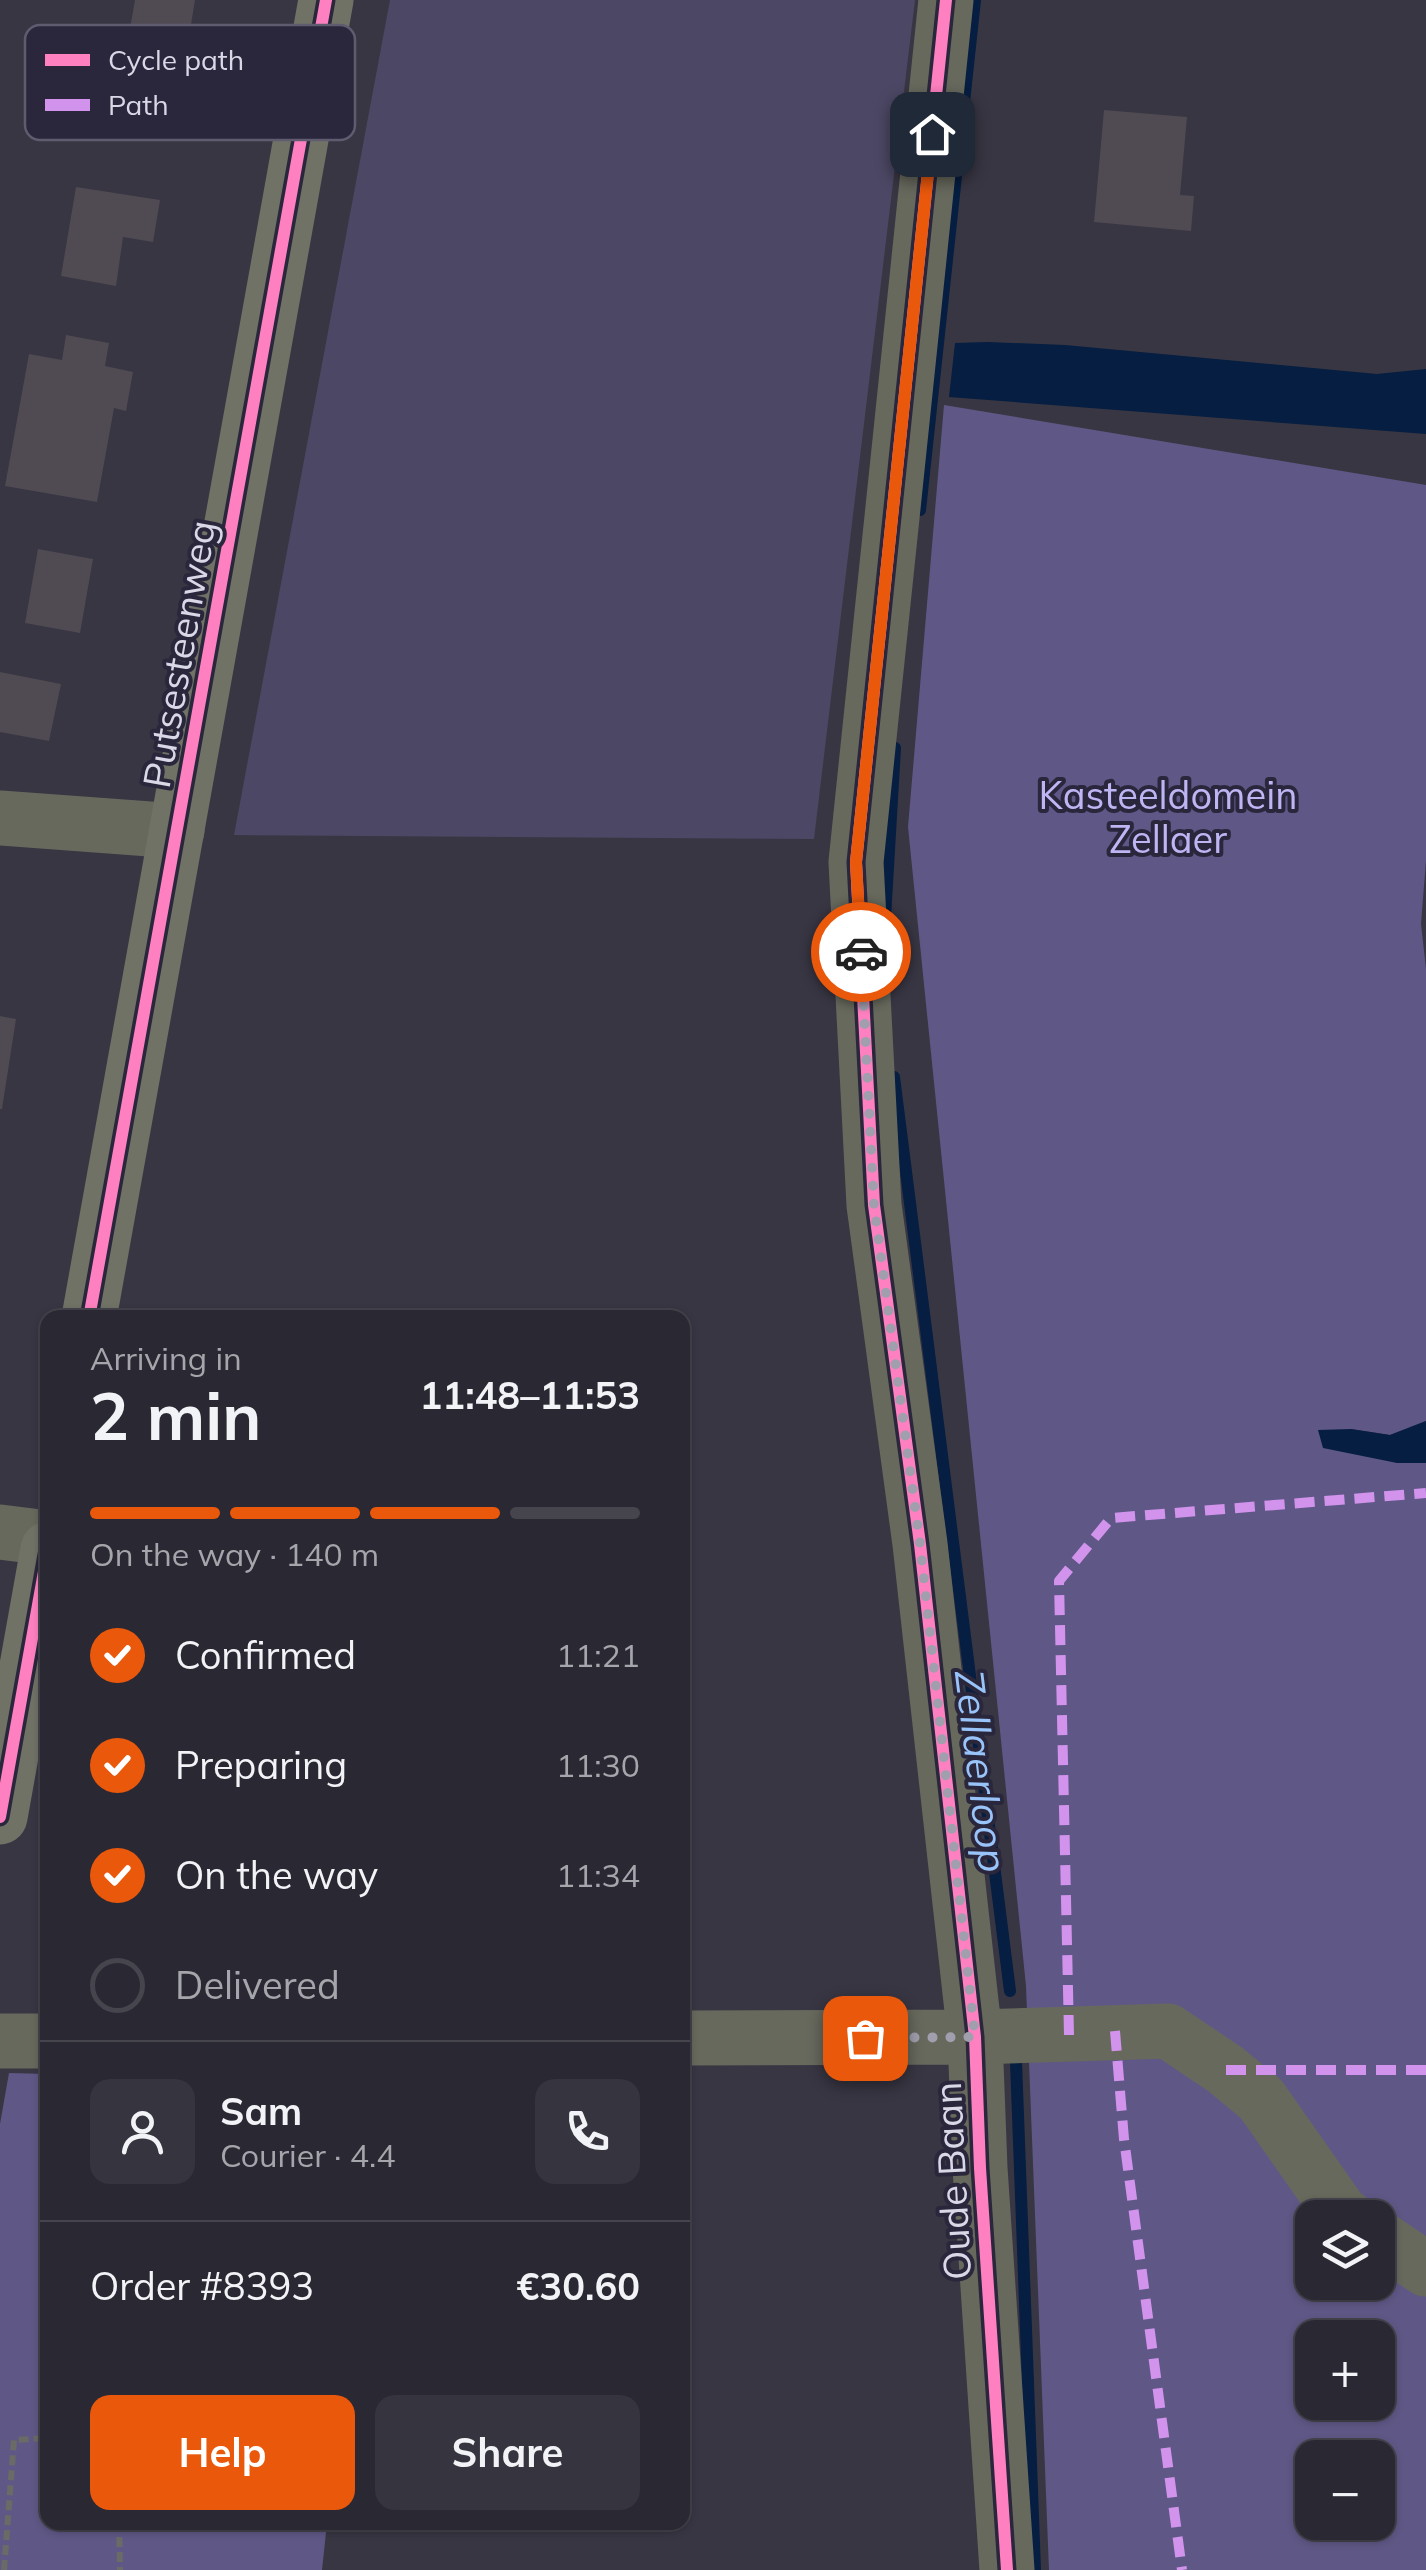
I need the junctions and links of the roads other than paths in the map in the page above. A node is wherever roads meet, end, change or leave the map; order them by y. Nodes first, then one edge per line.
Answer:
1 (326, 0) edge
2 (946, 0) edge
3 (322, 25) edge
4 (301, 140) edge
5 (0, 818) edge
6 (177, 831) junction
7 (90, 1310) edge
8 (0, 1532) edge
9 (40, 1537) edge
10 (40, 1594) edge
11 (0, 1817) edge
12 (975, 2037) junction
13 (690, 2038) edge
14 (0, 2041) edge
15 (40, 2041) edge
16 (1332, 2200) edge
17 (1395, 2248) edge
18 (1426, 2269) edge
19 (1007, 2570) edge

1 - 3 main road, Putsesteenweg
2 - 12 street, Oude Baan
4 - 6 main road, Putsesteenweg
5 - 6 street
6 - 7 main road, Putsesteenweg
8 - 9 street
10 - 11 main road
12 - 13 street
12 - 16 street
12 - 19 street, Oude Baan
14 - 15 street
17 - 18 street

